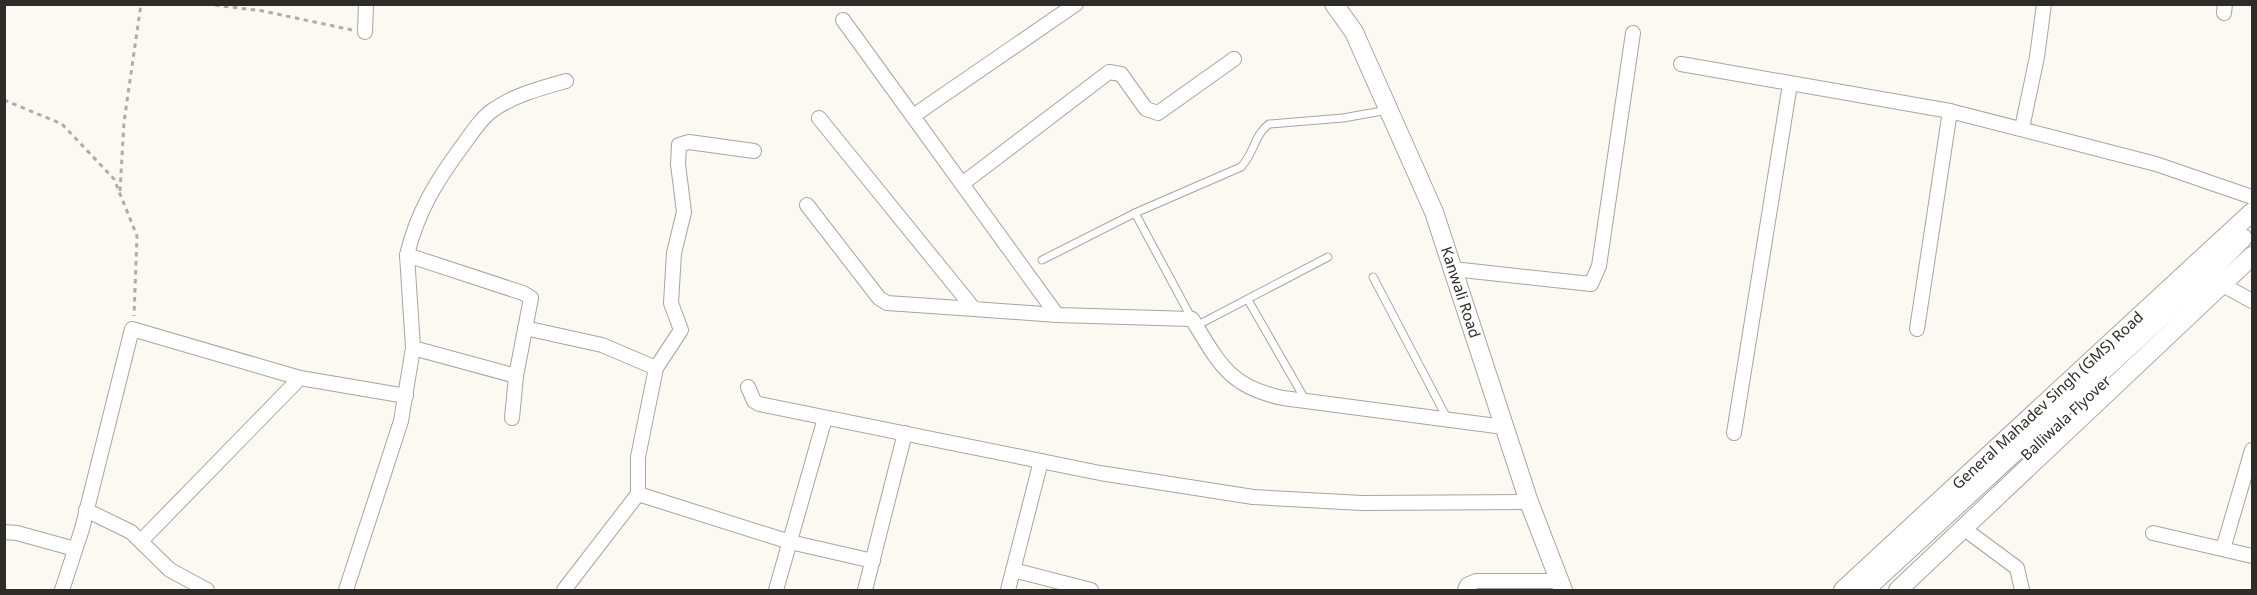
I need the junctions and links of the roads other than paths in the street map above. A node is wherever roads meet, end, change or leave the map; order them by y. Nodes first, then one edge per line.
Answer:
1 (366, 4) edge
2 (1076, 4) edge
3 (1334, 4) edge
4 (2044, 4) edge
5 (843, 20) dead end
6 (364, 32) road end
7 (1634, 33) dead end
8 (1233, 59) dead end
9 (1681, 64) dead end
10 (566, 81) dead end
11 (1790, 84) junction
12 (1388, 110) junction
13 (1950, 111) junction
14 (913, 116) junction
15 (819, 118) dead end
16 (2022, 128) junction
17 (754, 151) dead end
18 (962, 184) junction
19 (2253, 197) edge
20 (807, 205) dead end
21 (2253, 212) edge
22 (1135, 213) junction
23 (2253, 229) edge
24 (2253, 245) edge
25 (407, 255) junction
26 (2253, 256) edge
27 (1328, 257) dead end
28 (1042, 260) dead end
29 (1453, 268) junction
30 (1373, 277) dead end
31 (2223, 285) junction
32 (1248, 300) junction
33 (2253, 301) edge
34 (974, 309) junction
35 (1057, 315) junction
36 (1194, 323) junction
37 (525, 328) junction
38 (1917, 329) dead end
39 (413, 348) junction
40 (656, 368) junction
41 (516, 376) junction
42 (300, 378) junction
43 (748, 387) dead end
44 (406, 396) junction
45 (1306, 401) junction
46 (512, 418) dead end
47 (825, 418) junction
48 (1448, 420) junction
49 (1504, 428) junction
50 (905, 433) junction
51 (1734, 433) dead end
52 (2253, 450) edge
53 (1041, 461) junction
54 (638, 494) junction
55 (1529, 502) junction
56 (86, 510) junction
57 (1963, 528) junction
58 (4, 532) edge
59 (2153, 533) dead end
60 (141, 541) junction
61 (790, 542) junction
62 (75, 549) junction
63 (2223, 549) junction
64 (2253, 556) edge
65 (873, 561) junction
66 (1013, 570) junction
67 (1561, 586) edge
68 (62, 591) edge
69 (207, 591) edge
70 (346, 591) edge
71 (564, 591) edge
72 (776, 591) edge
73 (865, 591) edge
74 (1008, 591) edge
75 (1091, 591) edge
76 (1465, 591) edge
77 (1843, 591) edge
78 (1865, 591) edge
79 (1879, 591) edge
80 (1898, 591) edge
81 (2022, 591) edge

1 - 6 street
2 - 14 street
3 - 12 street, Kanwali Road
4 - 16 street
5 - 14 street
7 - 29 street
8 - 18 street
9 - 11 street
10 - 25 street
11 - 13 street
11 - 51 street
12 - 22 lane
12 - 29 street, Kanwali Road
13 - 16 street
13 - 38 street
14 - 18 street
15 - 34 street
16 - 19 street
17 - 40 street
18 - 35 street
20 - 34 street
21 - 77 street, General Mahadev Singh (GMS) Road
22 - 28 lane
22 - 36 lane
23 - 78 street, Balliwala Flyover
24 - 79 street, Balliwala Flyover
25 - 37 street
25 - 39 street
26 - 31 street, General Mahadev Singh (GMS) Road
27 - 32 lane
29 - 49 street, Kanwali Road
30 - 48 lane
31 - 33 street
31 - 57 street, General Mahadev Singh (GMS) Road
32 - 36 lane
32 - 45 lane
34 - 35 street
35 - 36 street
36 - 45 street
37 - 40 street
37 - 41 street
39 - 41 street
39 - 44 street
40 - 54 street
41 - 46 street
42 - 44 street
42 - 56 street
42 - 60 street
43 - 47 street
44 - 70 street
45 - 48 street
47 - 50 street
47 - 61 street
48 - 49 street
49 - 55 street, Kanwali Road
50 - 53 street
50 - 65 street
52 - 63 street
53 - 55 street
53 - 66 street
54 - 61 street
54 - 71 street
55 - 67 street, Kanwali Road
56 - 60 street
56 - 62 street
57 - 80 street, General Mahadev Singh (GMS) Road
57 - 81 street
58 - 62 street
59 - 63 street
60 - 69 street
61 - 65 street
61 - 72 street
62 - 68 street
63 - 64 street
65 - 73 street
66 - 74 street
66 - 75 street
67 - 76 street

